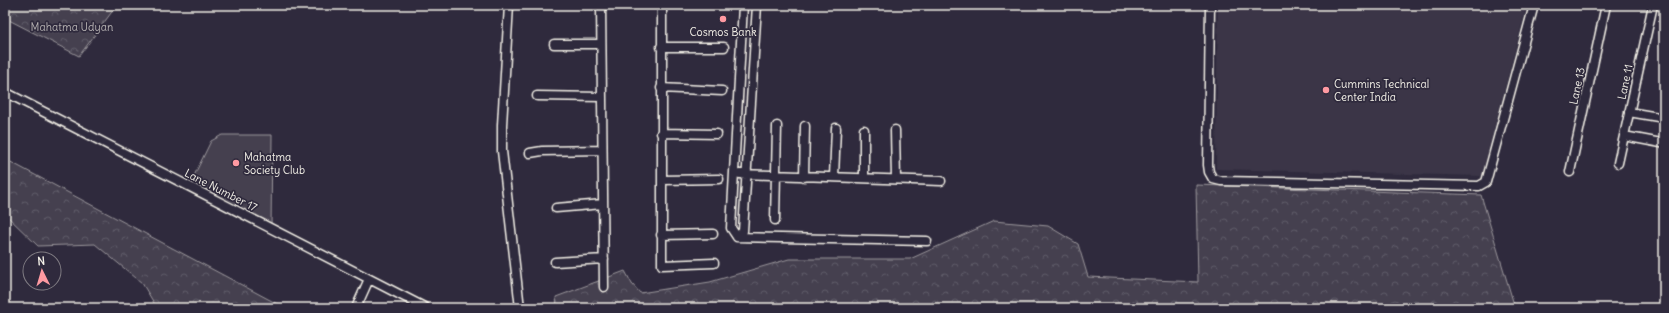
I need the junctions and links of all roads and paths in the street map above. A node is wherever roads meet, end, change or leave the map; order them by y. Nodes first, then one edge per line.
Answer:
1 (509, 5) edge
2 (601, 5) edge
3 (662, 5) edge
4 (743, 5) edge
5 (757, 5) edge
6 (1210, 5) edge
7 (1534, 5) edge
8 (1606, 5) edge
9 (1653, 5) edge
10 (554, 44) dead end
11 (601, 44) junction
12 (661, 47) junction
13 (724, 47) dead end
14 (740, 62) junction
15 (753, 62) junction
16 (661, 88) junction
17 (722, 91) dead end
18 (5, 92) edge
19 (537, 96) dead end
20 (602, 97) junction
21 (1629, 112) junction
22 (1664, 118) edge
23 (777, 126) dead end
24 (804, 126) dead end
25 (836, 128) dead end
26 (864, 130) dead end
27 (895, 130) dead end
28 (661, 133) junction
29 (717, 134) dead end
30 (1624, 136) junction
31 (1661, 143) dead end
32 (602, 150) junction
33 (530, 153) dead end
34 (1618, 163) dead end
35 (1570, 172) dead end
36 (734, 174) junction
37 (745, 175) junction
38 (776, 176) junction
39 (804, 176) junction
40 (834, 177) junction
41 (864, 178) junction
42 (896, 179) junction
43 (662, 180) junction
44 (719, 180) dead end
45 (941, 181) dead end
46 (603, 204) junction
47 (556, 208) dead end
48 (775, 220) dead end
49 (713, 234) dead end
50 (662, 235) junction
51 (737, 237) junction
52 (927, 241) dead end
53 (604, 259) junction
54 (554, 262) dead end
55 (714, 263) dead end
56 (369, 279) junction
57 (604, 287) dead end
58 (356, 308) edge
59 (426, 308) edge
60 (520, 308) edge

1 - 60 street
2 - 11 street
3 - 12 street
4 - 14 street
5 - 15 street
6 - 7 street
8 - 35 street, Lane 13
9 - 21 street, Lane 11
10 - 11 street
11 - 20 street
12 - 13 street
12 - 16 street
14 - 15 street
14 - 36 street
15 - 37 street
16 - 17 street
16 - 28 street
18 - 56 street, Lane Number 17
19 - 20 street
20 - 32 street
21 - 22 street
21 - 30 street, Lane 11
23 - 38 street
24 - 39 street
25 - 40 street
26 - 41 street
27 - 42 street
28 - 29 street
28 - 43 street
30 - 31 street
30 - 34 street, Lane 11
32 - 33 street
32 - 46 street
36 - 37 street
36 - 51 street
37 - 38 street
37 - 51 street
38 - 39 street
38 - 48 street
39 - 40 street
40 - 41 street
41 - 42 street
42 - 45 street
43 - 44 street
43 - 50 street
46 - 47 street
46 - 53 street
49 - 50 street
50 - 55 street
51 - 52 street
53 - 54 street
53 - 57 street
56 - 58 street
56 - 59 street, Lane Number 17

